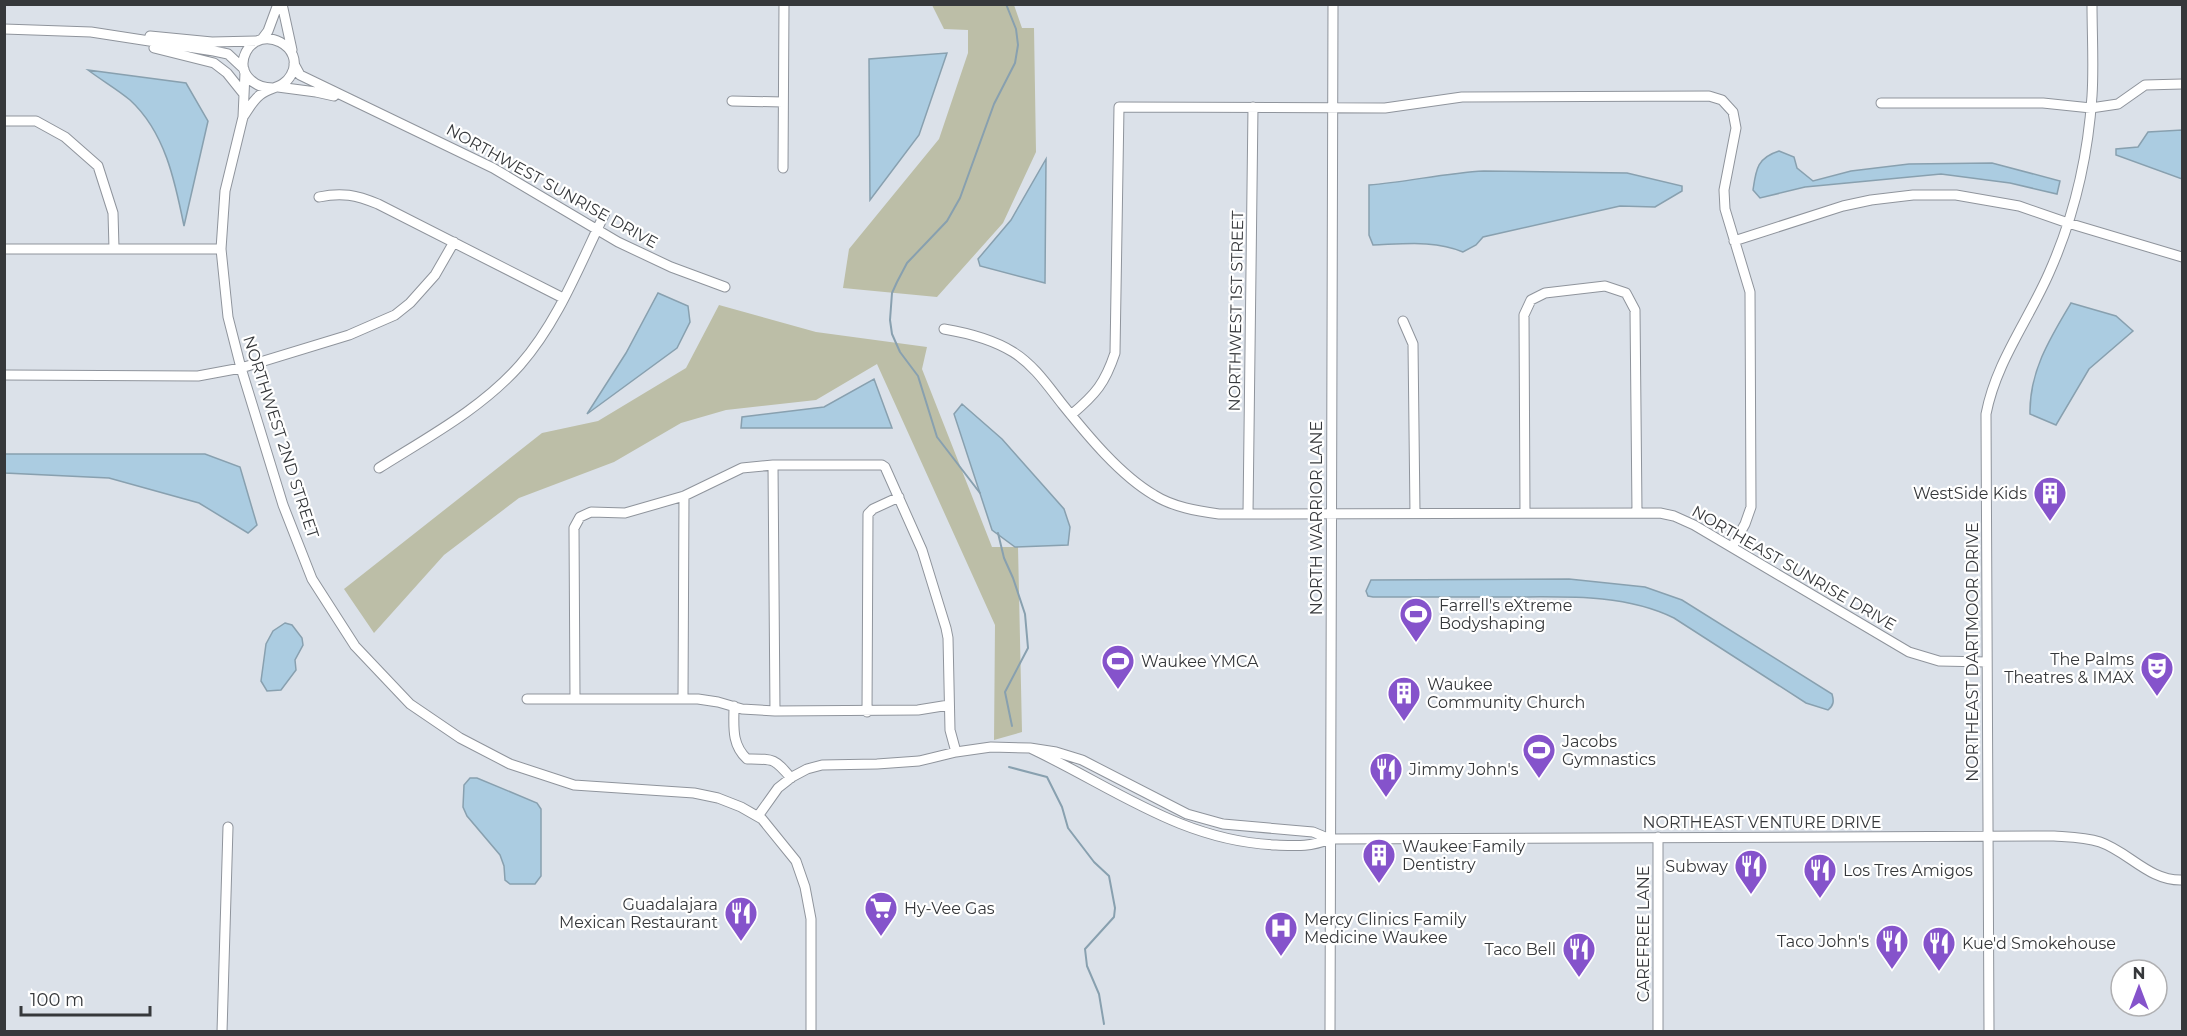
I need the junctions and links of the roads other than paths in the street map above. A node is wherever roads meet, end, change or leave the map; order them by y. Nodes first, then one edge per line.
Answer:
1 (280, 4) edge
2 (784, 4) edge
3 (1333, 4) edge
4 (2092, 4) edge
5 (4, 29) edge
6 (130, 38) junction
7 (260, 40) junction
8 (294, 61) junction
9 (244, 71) junction
10 (2182, 84) edge
11 (275, 88) junction
12 (243, 93) junction
13 (732, 101) dead end
14 (783, 102) junction
15 (1881, 103) dead end
16 (1253, 107) junction
17 (367, 108) junction
18 (1332, 108) junction
19 (2091, 108) junction
20 (243, 117) junction
21 (4, 121) edge
22 (783, 168) dead end
23 (319, 198) dead end
24 (605, 213) dead end
25 (2068, 223) junction
26 (596, 230) junction
27 (1734, 241) junction
28 (454, 242) junction
29 (114, 248) junction
30 (4, 249) edge
31 (221, 249) junction
32 (2182, 257) edge
33 (725, 287) dead end
34 (563, 298) junction
35 (1403, 321) dead end
36 (944, 329) dead end
37 (241, 368) junction
38 (4, 375) edge
39 (1071, 415) junction
40 (773, 465) junction
41 (379, 468) dead end
42 (684, 496) junction
43 (899, 497) junction
44 (1637, 512) junction
45 (1415, 513) junction
46 (1525, 513) junction
47 (1248, 514) junction
48 (1331, 514) junction
49 (1732, 547) junction
50 (1987, 662) junction
51 (527, 699) dead end
52 (575, 699) junction
53 (683, 699) junction
54 (949, 705) junction
55 (734, 706) junction
56 (775, 711) junction
57 (867, 712) junction
58 (1030, 748) junction
59 (956, 752) junction
60 (791, 778) junction
61 (758, 816) junction
62 (228, 827) dead end
63 (1988, 835) junction
64 (1658, 837) junction
65 (1330, 839) junction
66 (2182, 880) edge
67 (222, 1032) edge
68 (811, 1032) edge
69 (1330, 1032) edge
70 (1658, 1032) edge
71 (1989, 1032) edge

1 - 7 street
1 - 8 street
2 - 14 street
3 - 18 street, NORTH WARRIOR LANE
4 - 19 street, NORTHEAST DARTMOOR DRIVE
5 - 6 street
6 - 7 street
6 - 9 street
6 - 12 street
7 - 8 street
7 - 9 street
8 - 11 street
8 - 17 street, NORTHWEST SUNRISE DRIVE
9 - 11 street
9 - 12 street, NORTHWEST 2ND STREET
10 - 19 street
11 - 17 street, NORTHWEST SUNRISE DRIVE
11 - 20 street, NORTHWEST 2ND STREET
12 - 20 street, NORTHWEST 2ND STREET
13 - 14 street
14 - 22 street
15 - 19 street
16 - 18 street
16 - 39 street
16 - 47 street, NORTHWEST 1ST STREET
17 - 26 street, NORTHWEST SUNRISE DRIVE
18 - 27 street
18 - 48 street, NORTH WARRIOR LANE
19 - 25 street, NORTHEAST DARTMOOR DRIVE
20 - 31 street, NORTHWEST 2ND STREET
21 - 29 street
23 - 28 street
24 - 26 street
25 - 27 street
25 - 32 street
25 - 50 street, NORTHEAST DARTMOOR DRIVE
26 - 33 street, NORTHWEST SUNRISE DRIVE
26 - 34 street
27 - 49 street
28 - 34 street
28 - 37 street
29 - 30 street
29 - 31 street
31 - 37 street, NORTHWEST 2ND STREET
34 - 41 street
35 - 45 street
36 - 39 street
37 - 38 street
37 - 61 street, NORTHWEST 2ND STREET
39 - 47 street
40 - 42 street
40 - 43 street
40 - 56 street
42 - 52 street
42 - 53 street
43 - 54 street
43 - 57 street
44 - 46 street, NORTHEAST SUNRISE DRIVE
44 - 46 street
44 - 49 street, NORTHEAST SUNRISE DRIVE
45 - 46 street, NORTHEAST SUNRISE DRIVE
45 - 48 street, NORTHEAST SUNRISE DRIVE
47 - 48 street
48 - 65 street, NORTH WARRIOR LANE
49 - 50 street, NORTHEAST SUNRISE DRIVE
50 - 63 street, NORTHEAST DARTMOOR DRIVE
51 - 52 street
52 - 53 street
53 - 55 street
54 - 57 street
54 - 59 street
55 - 56 street
55 - 60 street
56 - 57 street
58 - 59 street
58 - 65 street
58 - 65 street
59 - 60 street
60 - 61 street
61 - 68 street, NORTHWEST 2ND STREET
62 - 67 street
63 - 64 street, NORTHEAST VENTURE DRIVE
63 - 66 street, NORTHEAST VENTURE DRIVE
63 - 71 street, NORTHEAST DARTMOOR DRIVE
64 - 65 street, NORTHEAST VENTURE DRIVE
64 - 70 street, CAREFREE LANE
65 - 69 street, NORTH WARRIOR LANE

